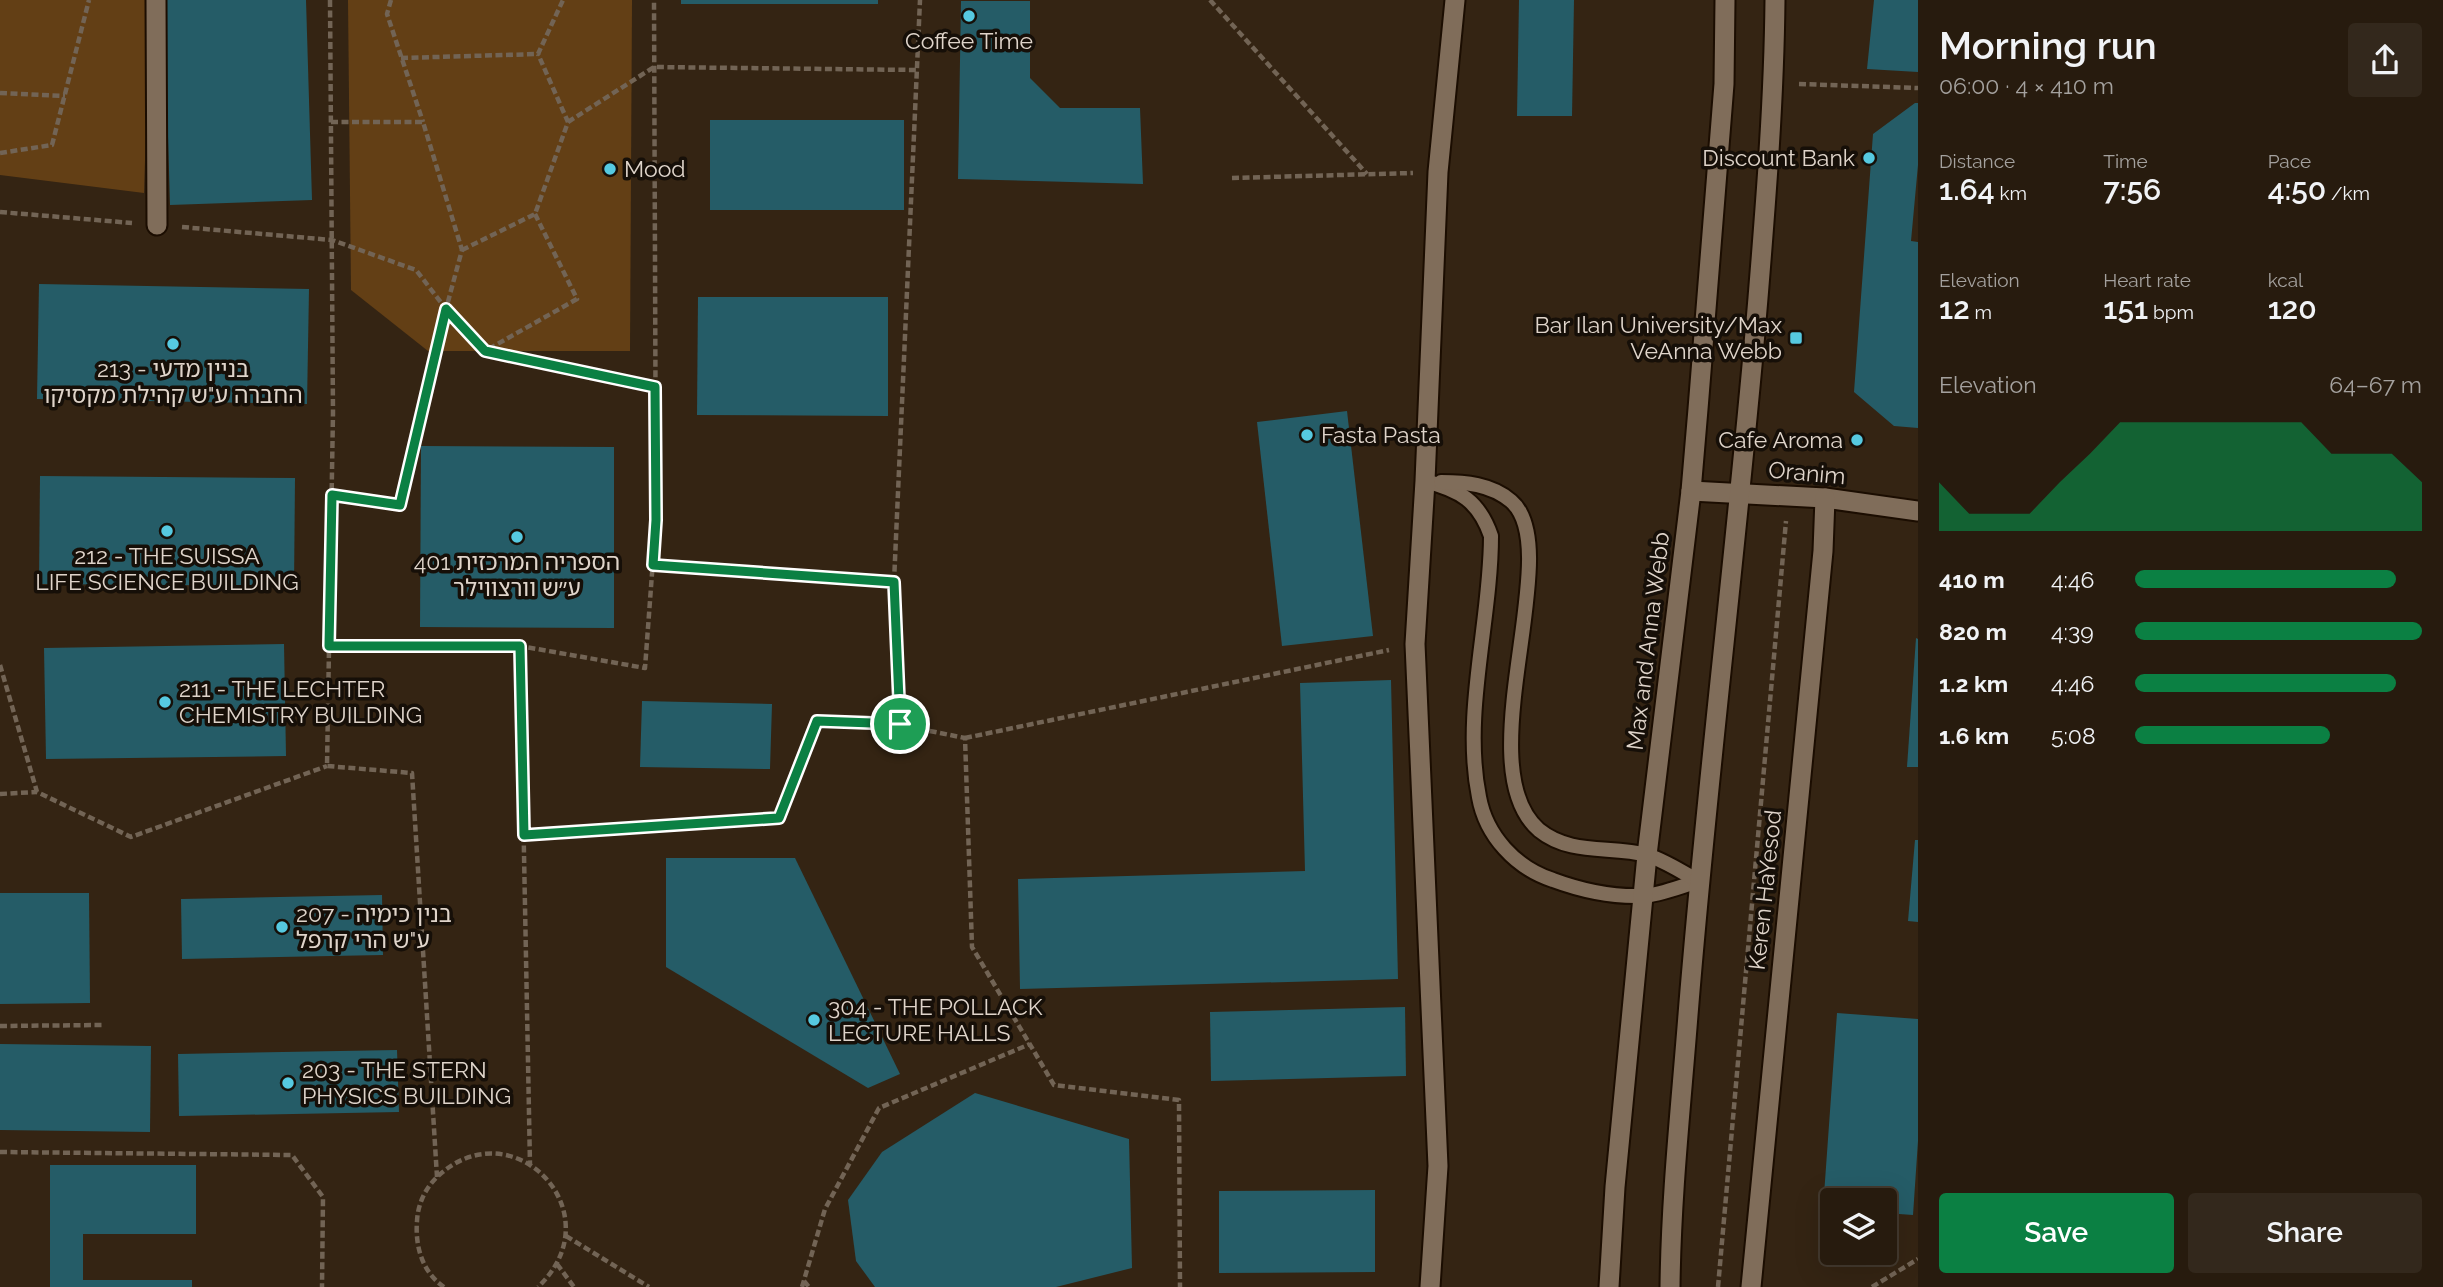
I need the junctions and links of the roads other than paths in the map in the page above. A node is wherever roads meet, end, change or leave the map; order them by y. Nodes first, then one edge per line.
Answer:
1 (156, 0) edge
2 (1455, 0) edge
3 (1725, 0) edge
4 (1775, 0) edge
5 (158, 225) dead end
6 (1425, 481) junction
7 (1691, 491) junction
8 (1741, 493) junction
9 (1825, 498) junction
10 (1918, 511) edge
11 (1647, 855) junction
12 (1699, 881) junction
13 (1643, 896) junction
14 (1430, 1287) edge
15 (1609, 1287) edge
16 (1670, 1287) edge
17 (1751, 1287) edge

1 - 5 street
2 - 6 street
3 - 7 street, Max and Anna Webb
4 - 8 street
6 - 11 lane
6 - 13 lane
6 - 14 street
7 - 8 street, Oranim
7 - 11 street, Max and Anna Webb
8 - 9 street, Oranim
8 - 12 street
9 - 10 street, Oranim
9 - 17 street, Keren HaYesod
11 - 12 lane
11 - 13 street, Max and Anna Webb
12 - 13 lane
12 - 16 street
13 - 15 street, Max and Anna Webb

